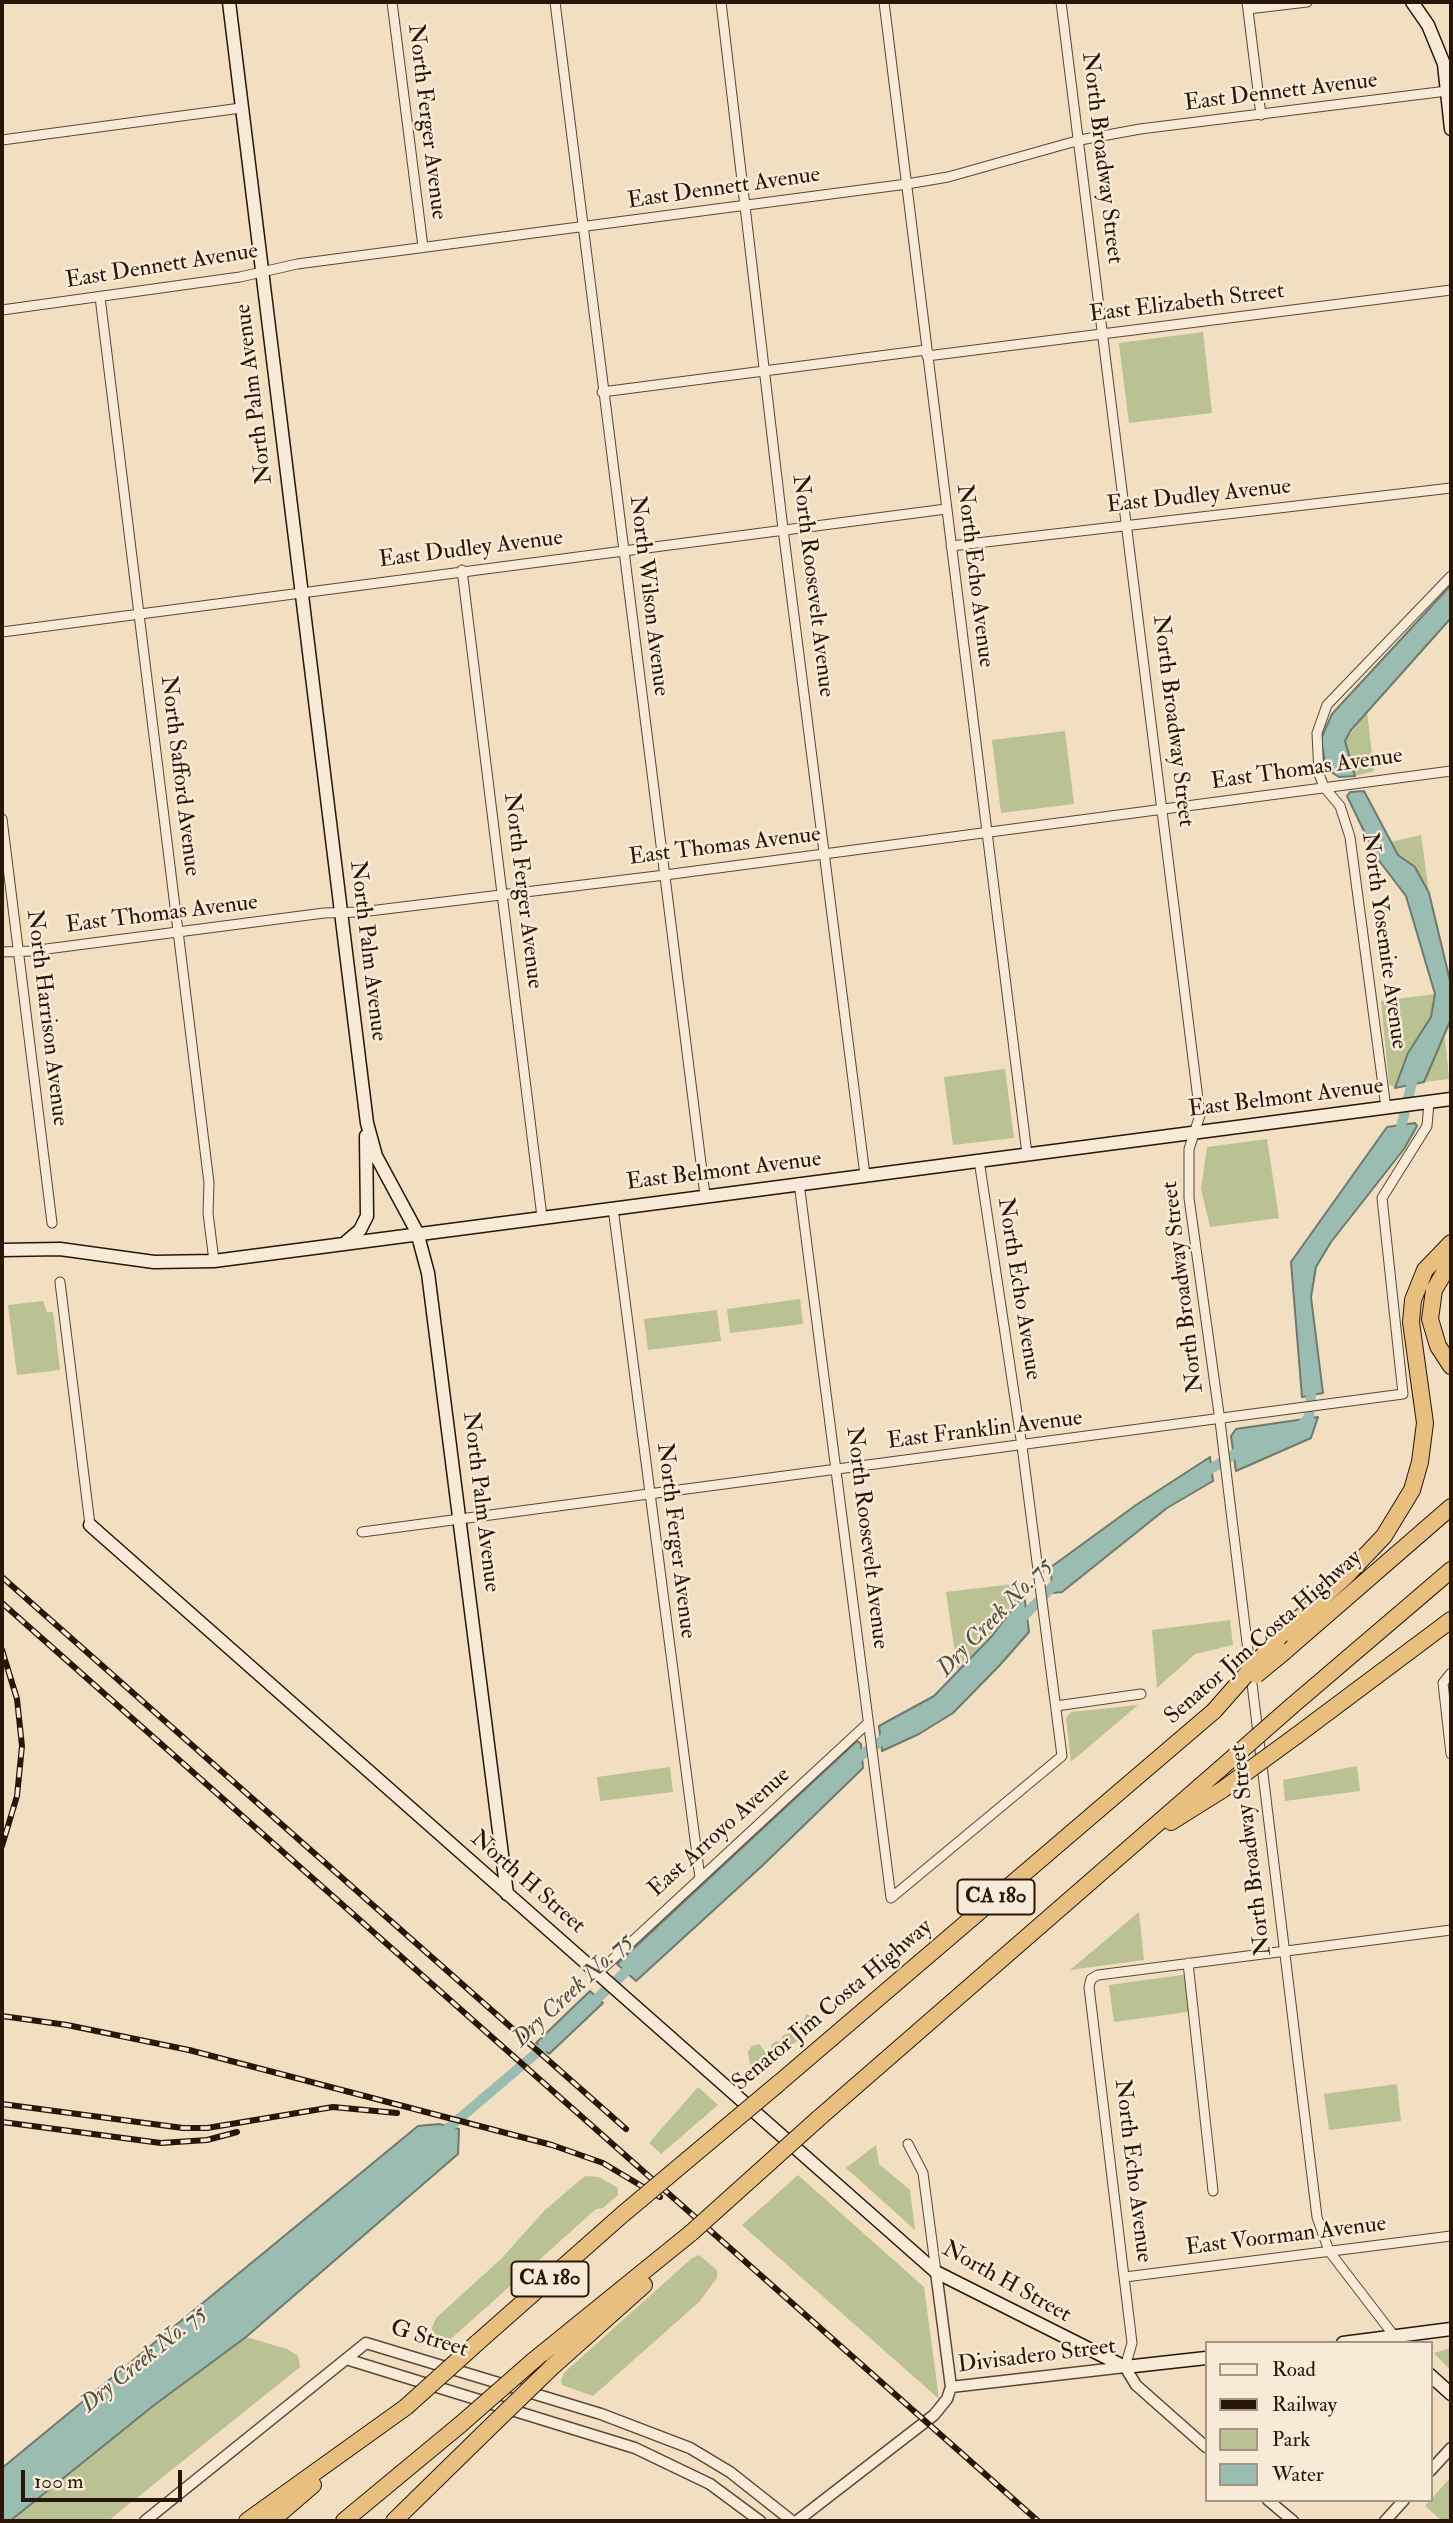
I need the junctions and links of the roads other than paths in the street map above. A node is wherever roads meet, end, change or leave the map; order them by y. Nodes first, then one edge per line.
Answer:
1 (229, 2) edge
2 (392, 2) edge
3 (555, 2) edge
4 (720, 2) edge
5 (884, 2) edge
6 (1061, 2) edge
7 (1307, 2) edge
8 (1412, 2) edge
9 (1247, 5) edge
10 (1447, 91) junction
11 (241, 108) junction
12 (1261, 115) junction
13 (1451, 129) edge
14 (2, 140) edge
15 (1080, 140) junction
16 (907, 184) junction
17 (746, 205) junction
18 (585, 227) junction
19 (422, 247) junction
20 (262, 272) junction
21 (1451, 290) edge
22 (100, 297) junction
23 (2, 310) edge
24 (1104, 334) junction
25 (927, 353) junction
26 (766, 371) junction
27 (603, 392) junction
28 (1451, 488) edge
29 (946, 509) junction
30 (1125, 524) junction
31 (783, 529) junction
32 (951, 546) junction
33 (623, 550) junction
34 (462, 570) junction
35 (1451, 576) edge
36 (300, 591) junction
37 (139, 614) junction
38 (2, 632) edge
39 (1451, 771) edge
40 (1324, 787) junction
41 (1164, 808) junction
42 (2, 819) edge
43 (986, 832) junction
44 (825, 854) junction
45 (665, 875) junction
46 (504, 894) junction
47 (341, 912) junction
48 (179, 932) junction
49 (17, 951) junction
50 (2, 952) edge
51 (1451, 1099) edge
52 (1425, 1102) junction
53 (1389, 1107) junction
54 (367, 1123) junction
55 (1194, 1132) junction
56 (1027, 1154) junction
57 (979, 1160) junction
58 (865, 1175) junction
59 (799, 1183) junction
60 (705, 1195) junction
61 (613, 1208) junction
62 (542, 1217) junction
63 (52, 1223) dead end
64 (417, 1232) junction
65 (346, 1242) junction
66 (1451, 1243) edge
67 (2, 1250) edge
68 (214, 1261) junction
69 (1451, 1261) edge
70 (60, 1282) dead end
71 (1451, 1366) edge
72 (1220, 1421) junction
73 (1022, 1446) junction
74 (836, 1469) junction
75 (649, 1496) junction
76 (1451, 1507) edge
77 (461, 1520) junction
78 (90, 1525) joint
79 (362, 1532) dead end
80 (1451, 1570) edge
81 (1451, 1620) edge
82 (1451, 1673) edge
83 (1141, 1694) dead end
84 (1056, 1706) junction
85 (1214, 1711) junction
86 (868, 1723) junction
87 (1451, 1754) edge
88 (1130, 1847) junction
89 (700, 1878) junction
90 (507, 1894) junction
91 (891, 1898) joint
92 (1451, 1930) edge
93 (1284, 1951) junction
94 (1188, 1963) junction
95 (599, 1972) junction
96 (908, 2144) dead end
97 (1213, 2191) dead end
98 (1451, 2236) edge
99 (1329, 2251) junction
100 (671, 2254) junction
101 (936, 2272) junction
102 (1125, 2277) junction
103 (1451, 2329) edge
104 (1397, 2340) edge
105 (1379, 2341) edge
106 (346, 2358) junction
107 (1204, 2358) edge
108 (1125, 2367) junction
109 (1432, 2377) edge
110 (951, 2387) junction
111 (1451, 2394) edge
112 (406, 2407) junction
113 (601, 2414) junction
114 (593, 2433) junction
115 (1204, 2444) edge
116 (1451, 2448) edge
117 (1432, 2469) edge
118 (1270, 2502) edge
119 (1402, 2502) edge
120 (145, 2521) edge
121 (247, 2521) edge
122 (271, 2521) edge
123 (344, 2521) edge
124 (394, 2521) edge
125 (760, 2521) edge
126 (794, 2521) edge
127 (1293, 2521) edge
128 (1385, 2521) edge

1 - 11 main road, North Palm Avenue
2 - 19 street, North Ferger Avenue
3 - 18 street, North Wilson Avenue
4 - 17 street, North Roosevelt Avenue
5 - 16 street, North Echo Avenue
6 - 15 street, North Broadway Street
7 - 9 street
8 - 10 main road
9 - 12 street
10 - 12 street, East Dennett Avenue
10 - 13 main road
11 - 14 street
11 - 20 main road, North Palm Avenue
12 - 15 street, East Dennett Avenue
15 - 16 street, East Dennett Avenue
15 - 24 street, North Broadway Street
16 - 17 street, East Dennett Avenue
16 - 25 street, North Echo Avenue
17 - 18 street, East Dennett Avenue
17 - 26 street, North Roosevelt Avenue
18 - 19 street, East Dennett Avenue
18 - 27 street, North Wilson Avenue
19 - 20 street, East Dennett Avenue
20 - 22 street, East Dennett Avenue
20 - 36 main road, North Palm Avenue
21 - 24 street, East Elizabeth Street
22 - 23 street, East Dennett Avenue
22 - 37 street, North Safford Avenue
24 - 25 street, East Elizabeth Street
24 - 30 street, North Broadway Street
25 - 26 street, East Elizabeth Street
25 - 29 street, North Echo Avenue
26 - 27 street, East Elizabeth Street
26 - 31 street, North Roosevelt Avenue
27 - 33 street, North Wilson Avenue
28 - 30 street, East Dudley Avenue
29 - 31 street, East Dudley Avenue
29 - 32 street, North Echo Avenue
30 - 32 street, East Dudley Avenue
30 - 41 street, North Broadway Street
31 - 33 street, East Dudley Avenue
31 - 44 street, North Roosevelt Avenue
32 - 43 street, North Echo Avenue
33 - 34 street, East Dudley Avenue
33 - 45 street, North Wilson Avenue
34 - 36 street, East Dudley Avenue
34 - 46 street, North Ferger Avenue
35 - 40 street
36 - 37 street, East Dudley Avenue
36 - 47 main road, North Palm Avenue
37 - 38 street, East Dudley Avenue
37 - 48 street, North Safford Avenue
39 - 40 street, East Thomas Avenue
40 - 41 street, East Thomas Avenue
40 - 53 street, North Yosemite Avenue
41 - 43 street, East Thomas Avenue
41 - 55 street, North Broadway Street
42 - 49 street, North Harrison Avenue
43 - 44 street, East Thomas Avenue
43 - 56 street, North Echo Avenue
44 - 45 street, East Thomas Avenue
44 - 58 street, North Roosevelt Avenue
45 - 46 street, East Thomas Avenue
45 - 60 street, North Wilson Avenue
46 - 47 street, East Thomas Avenue
46 - 62 street, North Ferger Avenue
47 - 48 street, East Thomas Avenue
47 - 54 main road, North Palm Avenue
48 - 49 street, East Thomas Avenue
48 - 68 street, North Safford Avenue
49 - 50 street, East Thomas Avenue
49 - 63 street, North Harrison Avenue
51 - 52 main road, East Belmont Avenue
52 - 53 main road, East Belmont Avenue
52 - 72 street, East Franklin Avenue
53 - 55 main road, East Belmont Avenue
54 - 64 main road, North Palm Avenue
54 - 65 main road
55 - 56 main road, East Belmont Avenue
55 - 72 street, North Broadway Street
56 - 57 main road, East Belmont Avenue
57 - 58 main road, East Belmont Avenue
57 - 73 street, North Echo Avenue
58 - 59 main road, East Belmont Avenue
59 - 60 main road, East Belmont Avenue
59 - 74 street, North Roosevelt Avenue
60 - 61 main road, East Belmont Avenue
61 - 62 main road, East Belmont Avenue
61 - 75 street, North Ferger Avenue
62 - 64 main road, East Belmont Avenue
64 - 65 main road, East Belmont Avenue
64 - 77 main road, North Palm Avenue
65 - 68 main road, East Belmont Avenue
66 - 85 highway, bridge
67 - 68 main road, East Belmont Avenue
69 - 71 highway
70 - 78 street
72 - 73 street, East Franklin Avenue
72 - 93 street, North Broadway Street
73 - 74 street, East Franklin Avenue
73 - 84 street, North Echo Avenue
74 - 75 street, East Franklin Avenue
74 - 86 street, North Roosevelt Avenue
75 - 77 street, East Franklin Avenue
75 - 89 street, North Ferger Avenue
76 - 85 highway, Senator Jim Costa Highway / CA 180, bridge
77 - 79 street, East Franklin Avenue
77 - 90 main road, North Palm Avenue
78 - 90 main road, North H Street
80 - 88 highway, CA 180, bridge
81 - 88 highway, bridge
82 - 87 street
83 - 84 street
84 - 91 street, North Echo Avenue
85 - 112 highway, Senator Jim Costa Highway / CA 180, bridge
86 - 89 street, East Arroyo Avenue
86 - 91 street, North Roosevelt Avenue
88 - 100 highway, CA 180, bridge
89 - 95 street, East Arroyo Avenue
90 - 95 main road, North H Street
92 - 93 street
93 - 94 street
93 - 99 street, North Broadway Street
94 - 97 street
94 - 102 street, North Echo Avenue
95 - 101 main road, North H Street
96 - 101 street
98 - 99 street, East Voorman Avenue
99 - 102 street, East Voorman Avenue
99 - 104 street, North Broadway Street
100 - 123 highway, CA 180, bridge
100 - 124 highway, bridge
101 - 108 main road, North H Street
101 - 110 street
102 - 108 street, North Echo Avenue
103 - 104 main road
104 - 105 main road
106 - 113 street, G Street
106 - 114 street, G Street
106 - 120 street
107 - 108 main road, Divisadero Street
108 - 110 street, Divisadero Street
108 - 115 street
109 - 111 main road
110 - 126 street, Divisadero Street
112 - 121 highway
112 - 122 highway, CA 180
113 - 114 street
113 - 126 street, G Street
114 - 125 street, G Street
116 - 117 street
118 - 127 street
119 - 128 street

